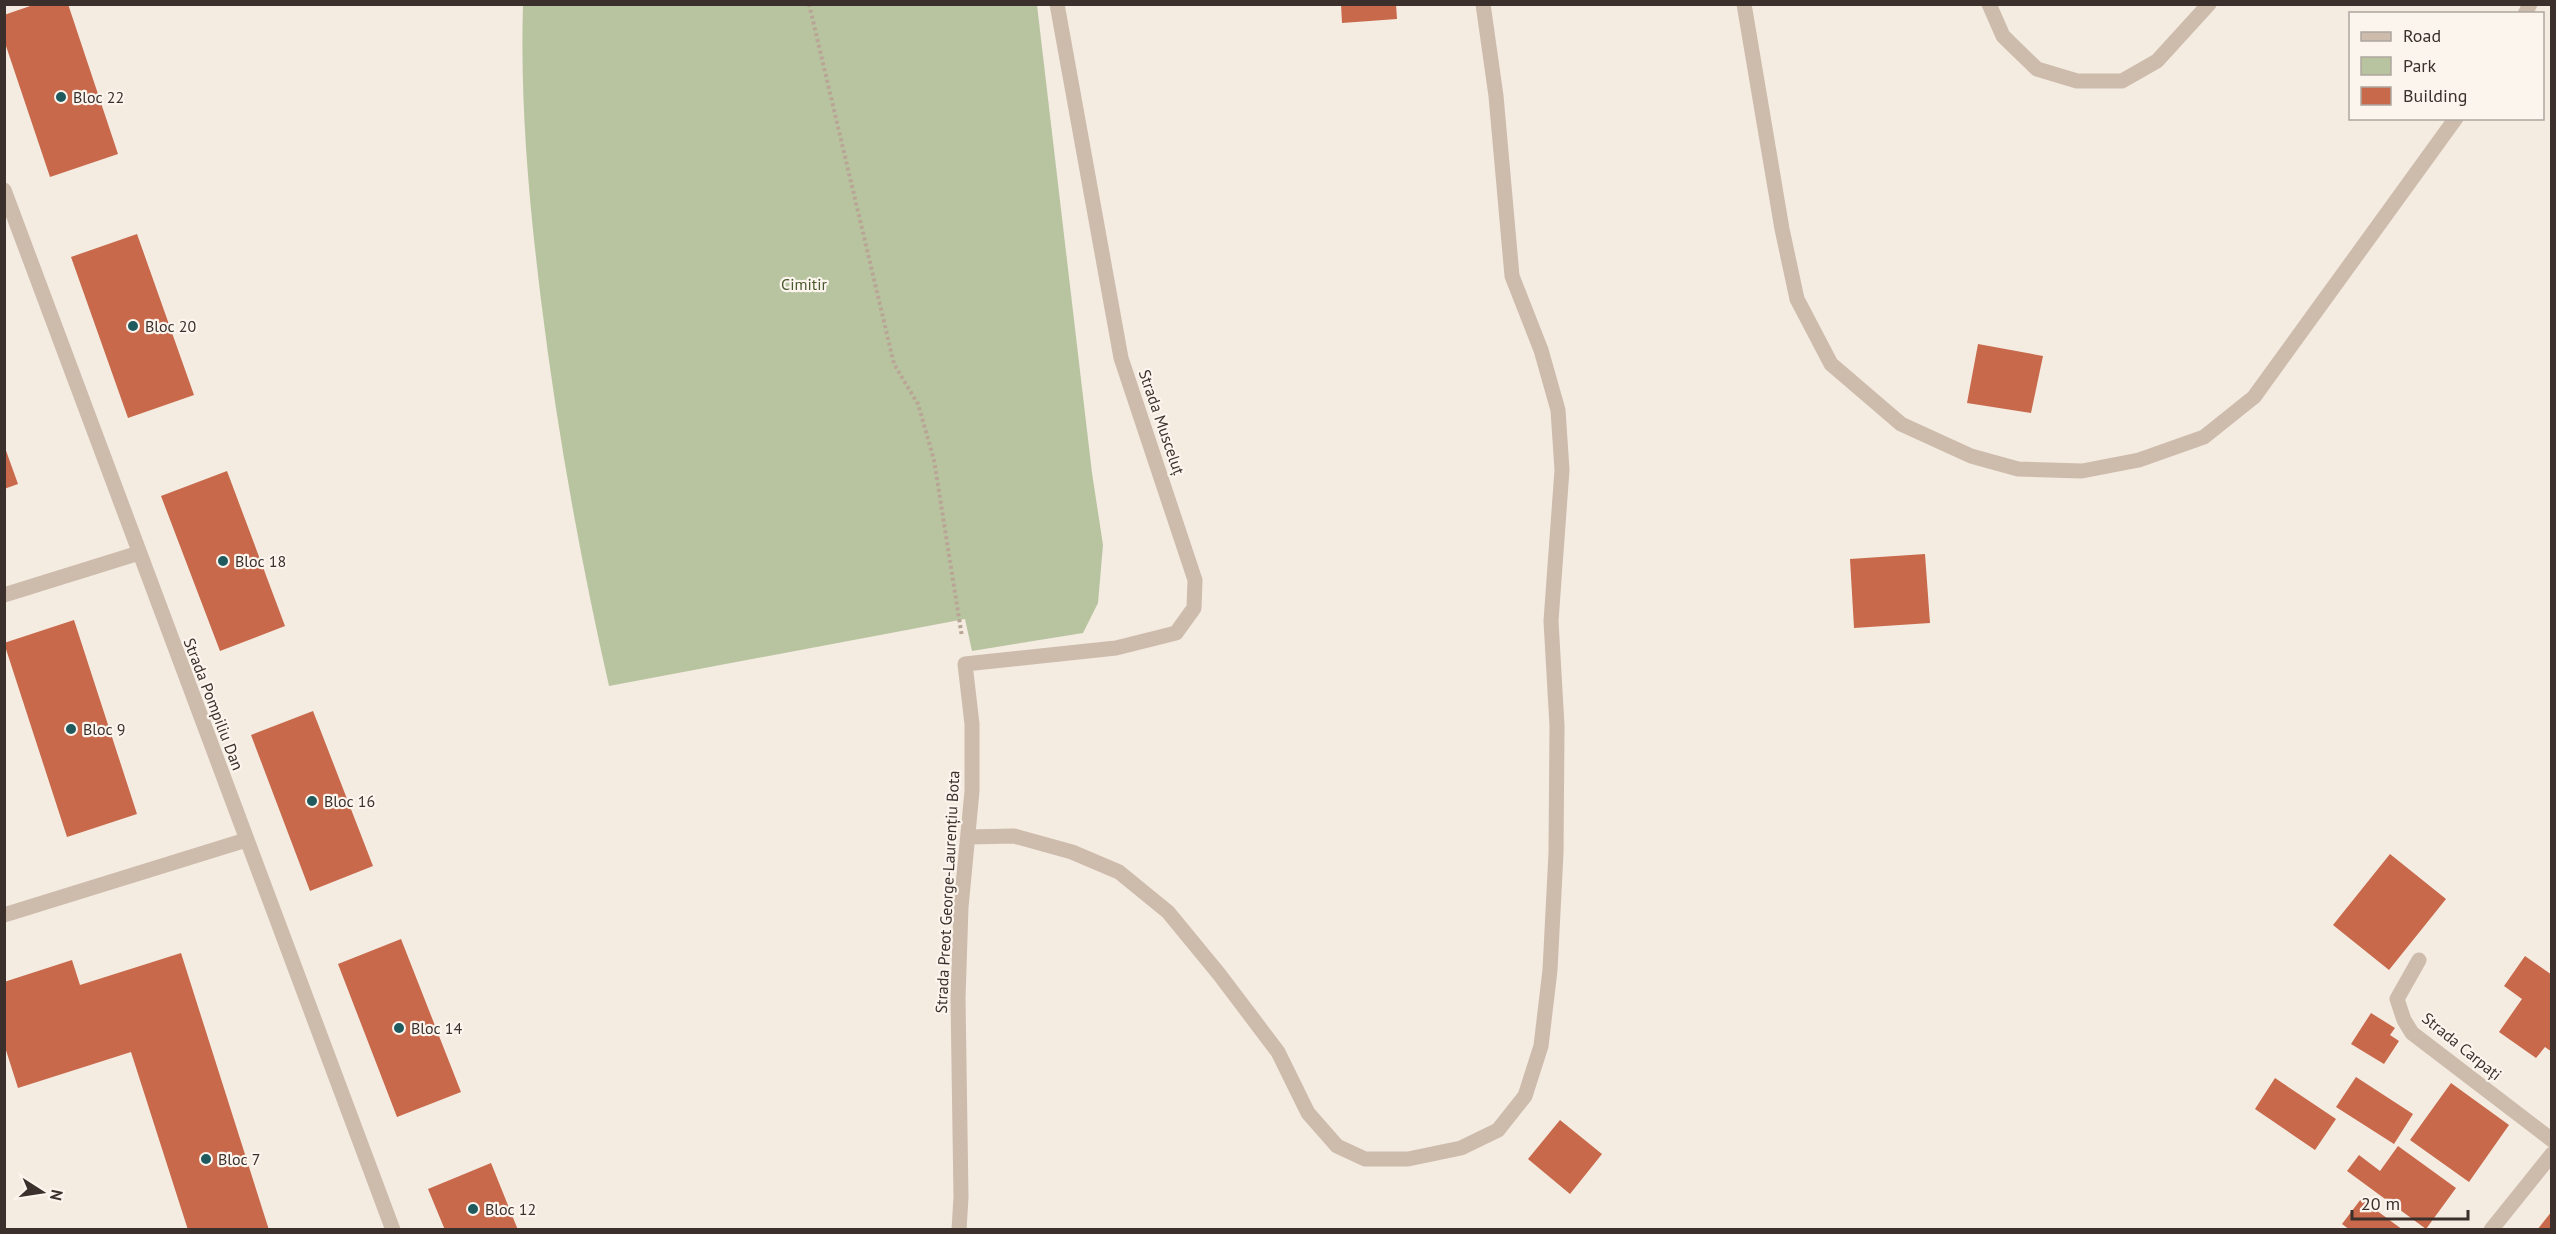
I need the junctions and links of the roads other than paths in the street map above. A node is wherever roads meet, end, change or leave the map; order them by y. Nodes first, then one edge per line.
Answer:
1 (1057, 4) edge
2 (1483, 4) edge
3 (1744, 4) edge
4 (1989, 4) edge
5 (2209, 4) edge
6 (2455, 120) edge
7 (4, 190) edge
8 (139, 553) junction
9 (4, 595) edge
10 (965, 664) joint
11 (968, 837) junction
12 (246, 840) junction
13 (4, 915) edge
14 (2419, 960) dead end
15 (2552, 1140) edge
16 (2552, 1154) edge
17 (393, 1230) edge
18 (959, 1230) edge
19 (2491, 1230) edge

1 - 10 street, Strada Musceluț
2 - 11 street
3 - 6 street
4 - 5 street
7 - 8 street, Strada Pompiliu Dan
8 - 9 street
8 - 12 street, Strada Pompiliu Dan
10 - 11 street, Strada Preot George-Laurențiu Bota
11 - 18 street, Strada Preot George-Laurențiu Bota
12 - 13 street
12 - 17 street, Strada Pompiliu Dan
14 - 15 street, Strada Carpați
16 - 19 street

